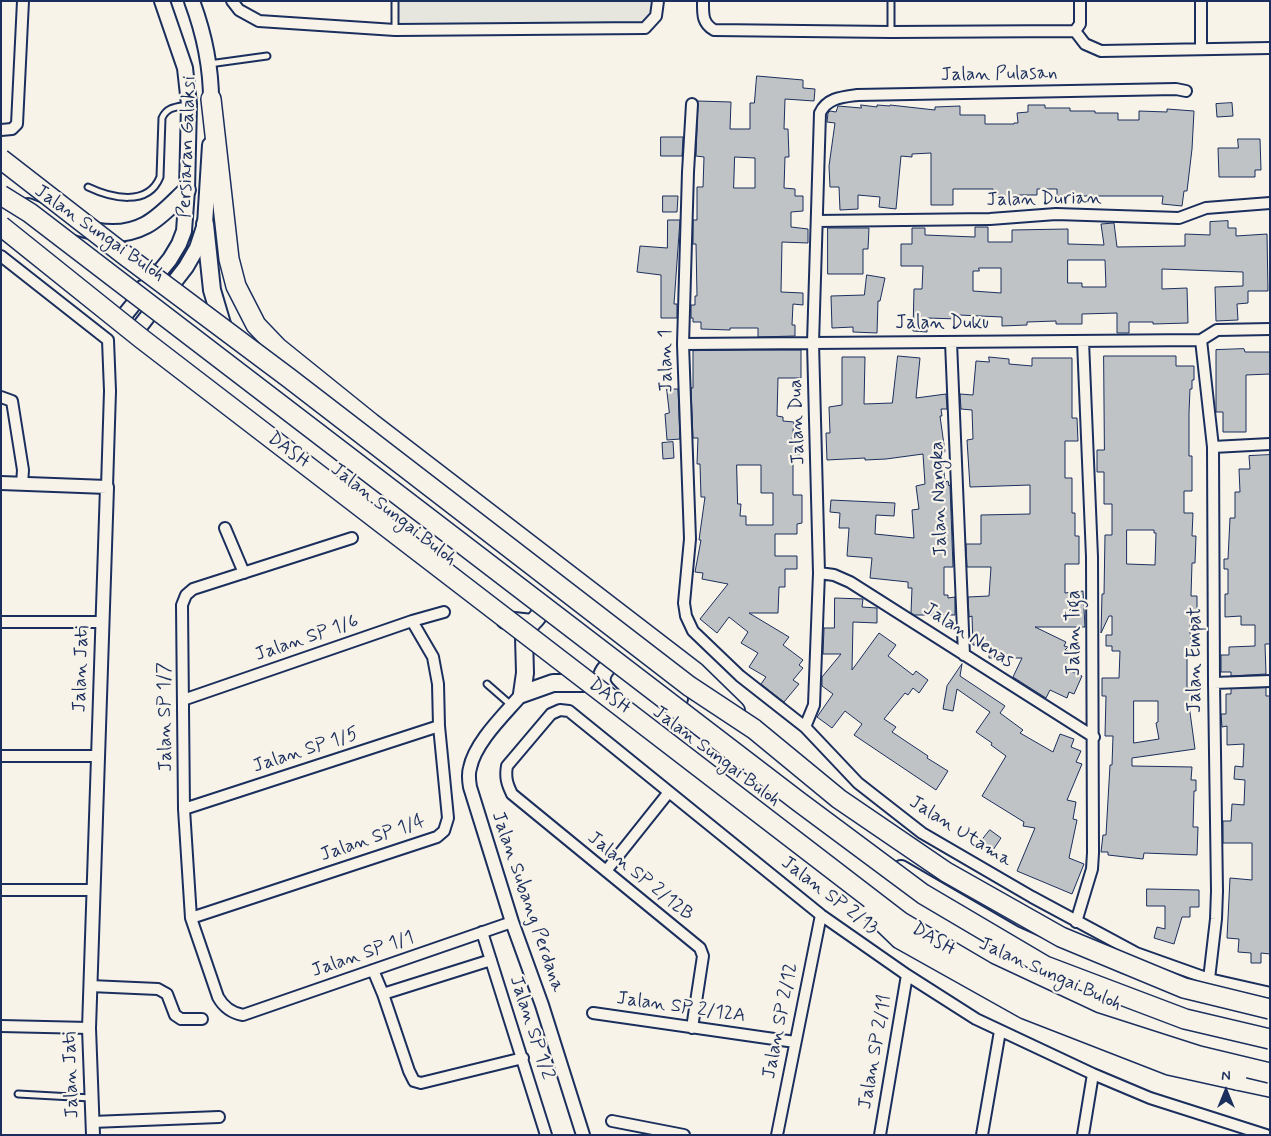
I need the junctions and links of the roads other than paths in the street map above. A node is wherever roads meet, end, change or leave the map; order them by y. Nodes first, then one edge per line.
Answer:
1 (23, 1) edge
2 (162, 1) edge
3 (192, 1) edge
4 (232, 1) edge
5 (395, 1) edge
6 (658, 1) edge
7 (703, 1) edge
8 (891, 1) edge
9 (1080, 1) edge
10 (1201, 1) edge
11 (395, 30) junction
12 (1075, 31) junction
13 (891, 32) junction
14 (1201, 48) junction
15 (1270, 48) edge
16 (266, 56) dead end
17 (209, 64) junction
18 (184, 68) junction
19 (1186, 91) dead end
20 (211, 99) junction
21 (189, 104) junction
22 (692, 104) dead end
23 (820, 113) joint
24 (1, 130) edge
25 (1, 159) edge
26 (88, 187) dead end
27 (187, 190) junction
28 (1, 193) edge
29 (1270, 203) edge
30 (21, 204) junction
31 (817, 221) junction
32 (205, 224) junction
33 (1, 226) edge
34 (1, 232) edge
35 (1, 256) edge
36 (144, 290) junction
37 (161, 301) junction
38 (119, 322) junction
39 (1270, 329) edge
40 (134, 334) junction
41 (1201, 340) junction
42 (1083, 341) junction
43 (951, 342) junction
44 (813, 343) junction
45 (683, 344) junction
46 (245, 363) junction
47 (1, 397) edge
48 (1270, 444) edge
49 (1212, 447) junction
50 (1, 483) edge
51 (22, 484) junction
52 (107, 488) junction
53 (225, 528) dead end
54 (352, 538) dead end
55 (244, 573) junction
56 (819, 573) junction
57 (533, 586) junction
58 (444, 612) dead end
59 (686, 616) joint
60 (498, 619) junction
61 (412, 621) junction
62 (1, 622) edge
63 (103, 622) junction
64 (524, 637) junction
65 (964, 655) junction
66 (628, 659) junction
67 (1270, 682) edge
68 (586, 683) junction
69 (1214, 683) junction
70 (487, 684) dead end
71 (183, 700) junction
72 (517, 700) junction
73 (636, 721) junction
74 (439, 726) junction
75 (805, 727) junction
76 (754, 729) junction
77 (1094, 737) junction
78 (1, 756) edge
79 (98, 756) junction
80 (506, 774) joint
81 (669, 792) junction
82 (184, 809) junction
83 (801, 844) junction
84 (606, 871) junction
85 (1, 890) edge
86 (94, 890) junction
87 (821, 915) junction
88 (191, 918) junction
89 (512, 922) junction
90 (1076, 922) junction
91 (482, 932) junction
92 (491, 960) junction
93 (373, 970) junction
94 (907, 975) junction
95 (1209, 979) junction
96 (90, 986) junction
97 (1270, 993) edge
98 (384, 994) junction
99 (227, 1008) joint
100 (1270, 1009) edge
101 (593, 1013) dead end
102 (202, 1019) dead end
103 (1270, 1025) edge
104 (1, 1026) edge
105 (89, 1028) junction
106 (692, 1028) junction
107 (1000, 1031) junction
108 (1270, 1039) edge
109 (795, 1042) junction
110 (523, 1058) junction
111 (1270, 1073) edge
112 (1093, 1074) junction
113 (1270, 1088) edge
114 (18, 1094) dead end
115 (91, 1098) junction
116 (219, 1117) dead end
117 (612, 1121) dead end
118 (92, 1128) edge
119 (546, 1135) edge
120 (583, 1135) edge
121 (684, 1135) edge
122 (777, 1135) edge
123 (880, 1135) edge
124 (982, 1135) edge
125 (1083, 1135) edge
126 (1266, 1135) edge

1 - 24 street
2 - 18 main road, Persiaran Galaksi
3 - 17 main road, Persiaran Galaksi
4 - 11 street
5 - 11 lane
6 - 11 street
7 - 13 street
8 - 13 lane
9 - 12 street
10 - 14 street
12 - 13 street
12 - 14 street
14 - 15 street
16 - 17 lane
17 - 18 main road
17 - 20 main road, Persiaran Galaksi
18 - 21 main road, Persiaran Galaksi
19 - 23 street, Jalan Pulasan
20 - 32 main road, Persiaran Galaksi
20 - 76 highway, bridge
21 - 26 lane
21 - 27 main road, Persiaran Galaksi
22 - 45 street, Jalan 1
23 - 31 street, Jalan Dua
25 - 76 highway, bridge
27 - 30 highway
27 - 36 main road, Persiaran Galaksi
28 - 30 highway, Jalan Sungai Buloh
28 - 108 highway, DASH, bridge
29 - 31 street, Jalan Durian
30 - 36 highway, Jalan Sungai Buloh
31 - 44 street, Jalan Dua
32 - 37 main road, Persiaran Galaksi
32 - 46 highway
33 - 83 highway, DASH, bridge
34 - 38 highway, Jalan Sungai Buloh
35 - 52 street, Jalan Jati
36 - 37 highway, Jalan Sungai Buloh
36 - 38 main road, Persiaran Galaksi
37 - 40 main road, Persiaran Galaksi
37 - 46 highway, Jalan Sungai Buloh
38 - 40 highway, Jalan Sungai Buloh
39 - 41 street
40 - 60 highway, Jalan Sungai Buloh
41 - 42 street, Jalan Duku
41 - 49 street, Jalan Empat
42 - 43 street, Jalan Duku
42 - 77 street, Jalan Tiga
43 - 44 street, Jalan Duku
43 - 65 street, Jalan Nangka
44 - 45 street, Jalan Duku
44 - 56 street, Jalan Dua
45 - 59 street, Jalan 1
46 - 57 highway, Jalan Sungai Buloh
47 - 51 street
48 - 49 street
49 - 69 street, Jalan Empat
50 - 51 street
51 - 52 street
52 - 63 street, Jalan Jati
53 - 55 street
54 - 55 street, Jalan SP 1/7
55 - 71 street, Jalan SP 1/7
56 - 65 street, Jalan Nenas
56 - 75 street, Jalan Dua
57 - 60 highway
57 - 66 highway, Jalan Sungai Buloh
58 - 61 street, Jalan SP 1/6
59 - 75 street, Jalan Utama
60 - 64 highway, Jalan Sungai Buloh
61 - 71 street, Jalan SP 1/6
61 - 74 street, Jalan SP 1/4
62 - 63 street
63 - 79 street, Jalan Jati
64 - 68 highway, Jalan Sungai Buloh
64 - 72 highway
65 - 77 street, Jalan Nenas
66 - 73 highway
66 - 103 highway, Jalan Sungai Buloh
67 - 69 street
68 - 72 highway
68 - 73 highway, Jalan Sungai Buloh
69 - 95 street, Jalan Empat
70 - 72 lane
71 - 82 street, Jalan SP 1/7
72 - 89 street, Jalan Subang Perdana
73 - 111 highway, Jalan Sungai Buloh
74 - 82 street, Jalan SP 1/5
74 - 88 street, Jalan SP 1/4
75 - 90 street, Jalan Utama
76 - 100 highway, bridge
77 - 90 street, Jalan Tiga
78 - 79 street
79 - 86 street, Jalan Jati
80 - 81 street, Jalan SP 2/13
80 - 84 street, Jalan SP 2/12B
81 - 84 street
81 - 87 street, Jalan SP 2/13
82 - 88 street, Jalan SP 1/7
83 - 111 highway, DASH, bridge
83 - 113 highway, bridge
84 - 106 street, Jalan SP 2/12B
85 - 86 street
86 - 96 street, Jalan Jati
87 - 94 street, Jalan SP 2/13
87 - 109 street, Jalan SP 2/12
88 - 99 street, Jalan SP 1/7
89 - 91 street, Jalan SP 1/1
89 - 120 street, Jalan Subang Perdana
90 - 95 street, Jalan Utama
91 - 92 street, Jalan SP 1/2
91 - 93 street, Jalan SP 1/1
92 - 98 street
92 - 110 street, Jalan SP 1/2
93 - 98 street
93 - 99 street, Jalan SP 1/1
94 - 107 street, Jalan SP 2/13
94 - 123 street, Jalan SP 2/11
95 - 97 street, Jalan Utama
96 - 102 street
96 - 105 street, Jalan Jati
98 - 110 street
101 - 106 street, Jalan SP 2/12A
104 - 105 street
105 - 115 street, Jalan Jati
106 - 109 street, Jalan SP 2/12A
107 - 112 street, Jalan SP 2/13
107 - 124 street
109 - 122 street, Jalan SP 2/12
110 - 119 street, Jalan SP 1/2
112 - 125 street
112 - 126 street, Jalan SP 2/13
114 - 115 lane
115 - 118 street, Jalan Jati
116 - 118 street
117 - 121 street

